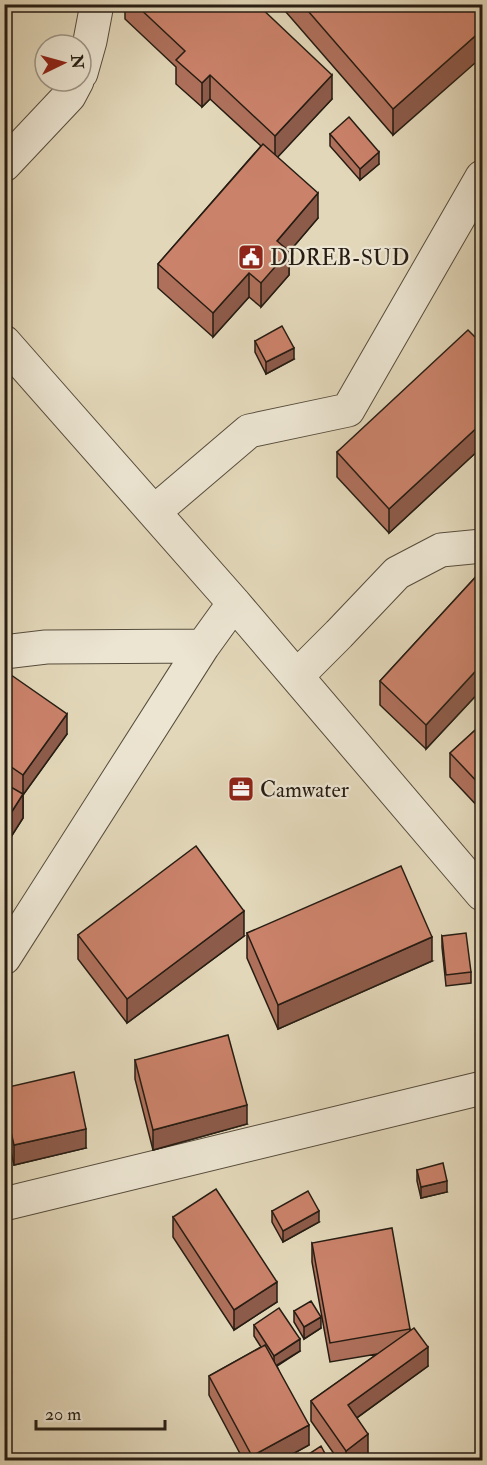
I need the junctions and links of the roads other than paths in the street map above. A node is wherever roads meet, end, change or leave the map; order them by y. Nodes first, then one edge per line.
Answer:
1 (96, 4) edge
2 (91, 33) edge
3 (71, 93) edge
4 (4, 165) edge
5 (483, 177) edge
6 (4, 342) edge
7 (154, 512) junction
8 (483, 546) edge
9 (234, 603) junction
10 (203, 646) junction
11 (4, 652) edge
12 (297, 676) junction
13 (483, 894) edge
14 (4, 958) edge
15 (483, 1088) edge
16 (4, 1204) edge

1 - 2 street
3 - 4 street
5 - 7 street
6 - 7 street
7 - 9 street
8 - 12 street
9 - 10 street
9 - 12 street
10 - 11 street
10 - 14 street
12 - 13 street
15 - 16 street

